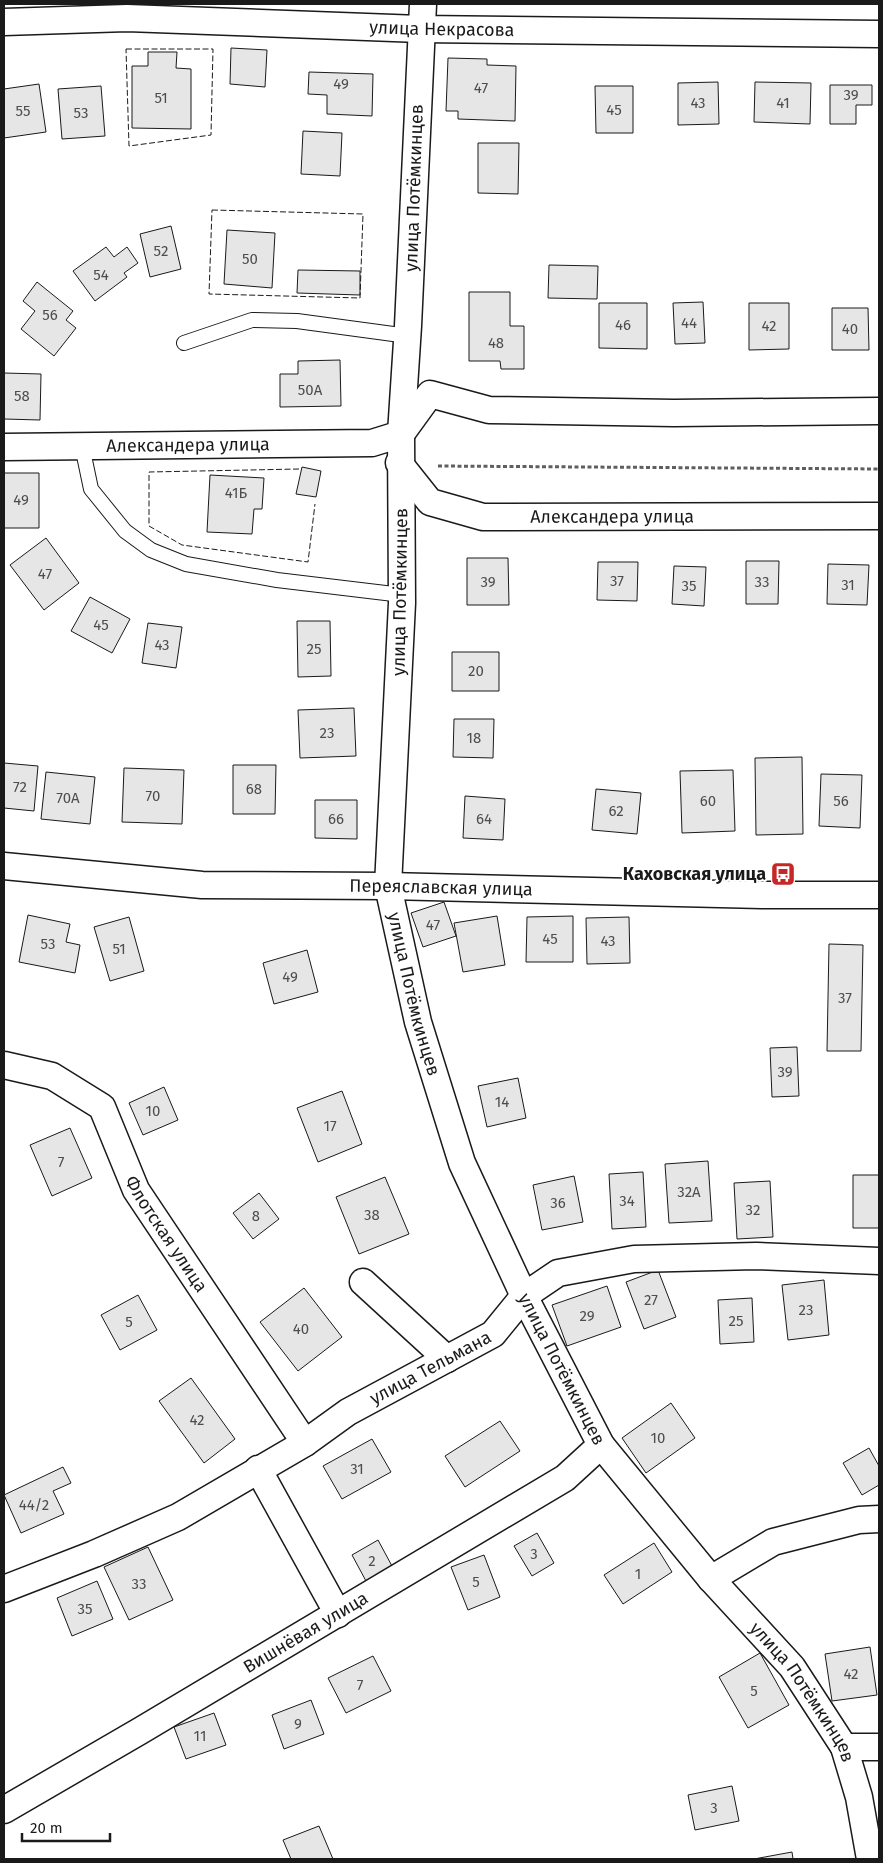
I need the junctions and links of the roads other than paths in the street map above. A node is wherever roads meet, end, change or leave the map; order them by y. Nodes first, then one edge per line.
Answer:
1 (423, 4) edge
2 (4, 22) edge
3 (420, 30) junction
4 (879, 34) edge
5 (408, 336) junction
6 (184, 343) dead end
7 (879, 411) edge
8 (401, 434) junction
9 (372, 443) junction
10 (82, 446) junction
11 (4, 447) edge
12 (402, 465) junction
13 (879, 516) edge
14 (402, 595) junction
15 (4, 866) edge
16 (388, 886) junction
17 (879, 895) edge
18 (4, 1065) edge
19 (879, 1261) edge
20 (363, 1282) dead end
21 (524, 1296) junction
22 (447, 1359) junction
23 (305, 1443) junction
24 (601, 1445) junction
25 (258, 1469) junction
26 (879, 1519) edge
27 (711, 1579) junction
28 (4, 1589) edge
29 (338, 1614) junction
30 (844, 1747) junction
31 (879, 1748) edge
32 (4, 1810) edge
33 (870, 1859) edge

1 - 3 street, улица Потёмкинцев
2 - 3 street, улица Некрасова
3 - 4 street, улица Некрасова
3 - 5 street, улица Потёмкинцев
5 - 6 lane
5 - 8 street, улица Потёмкинцев
7 - 8 street
8 - 9 street, Александера улица
8 - 12 street, улица Потёмкинцев
9 - 10 street, Александера улица
9 - 12 street, Александера улица
10 - 11 street, Александера улица
10 - 14 lane
12 - 13 street, Александера улица
12 - 14 street, улица Потёмкинцев
14 - 16 street, улица Потёмкинцев
15 - 16 street, Переяславская улица
16 - 17 street, Переяславская улица
16 - 21 street, улица Потёмкинцев
18 - 23 street, Флотская улица
19 - 21 street, улица Тельмана
20 - 22 street
21 - 22 street, улица Тельмана
21 - 24 street, улица Потёмкинцев
22 - 23 street, улица Тельмана
23 - 25 street, улица Тельмана
24 - 27 street, улица Потёмкинцев
24 - 29 street, Вишнёвая улица
25 - 28 street, улица Тельмана
25 - 29 street
26 - 27 street
27 - 30 street, улица Потёмкинцев
29 - 32 street, Вишнёвая улица
30 - 31 street
30 - 33 street, улица Потёмкинцев

